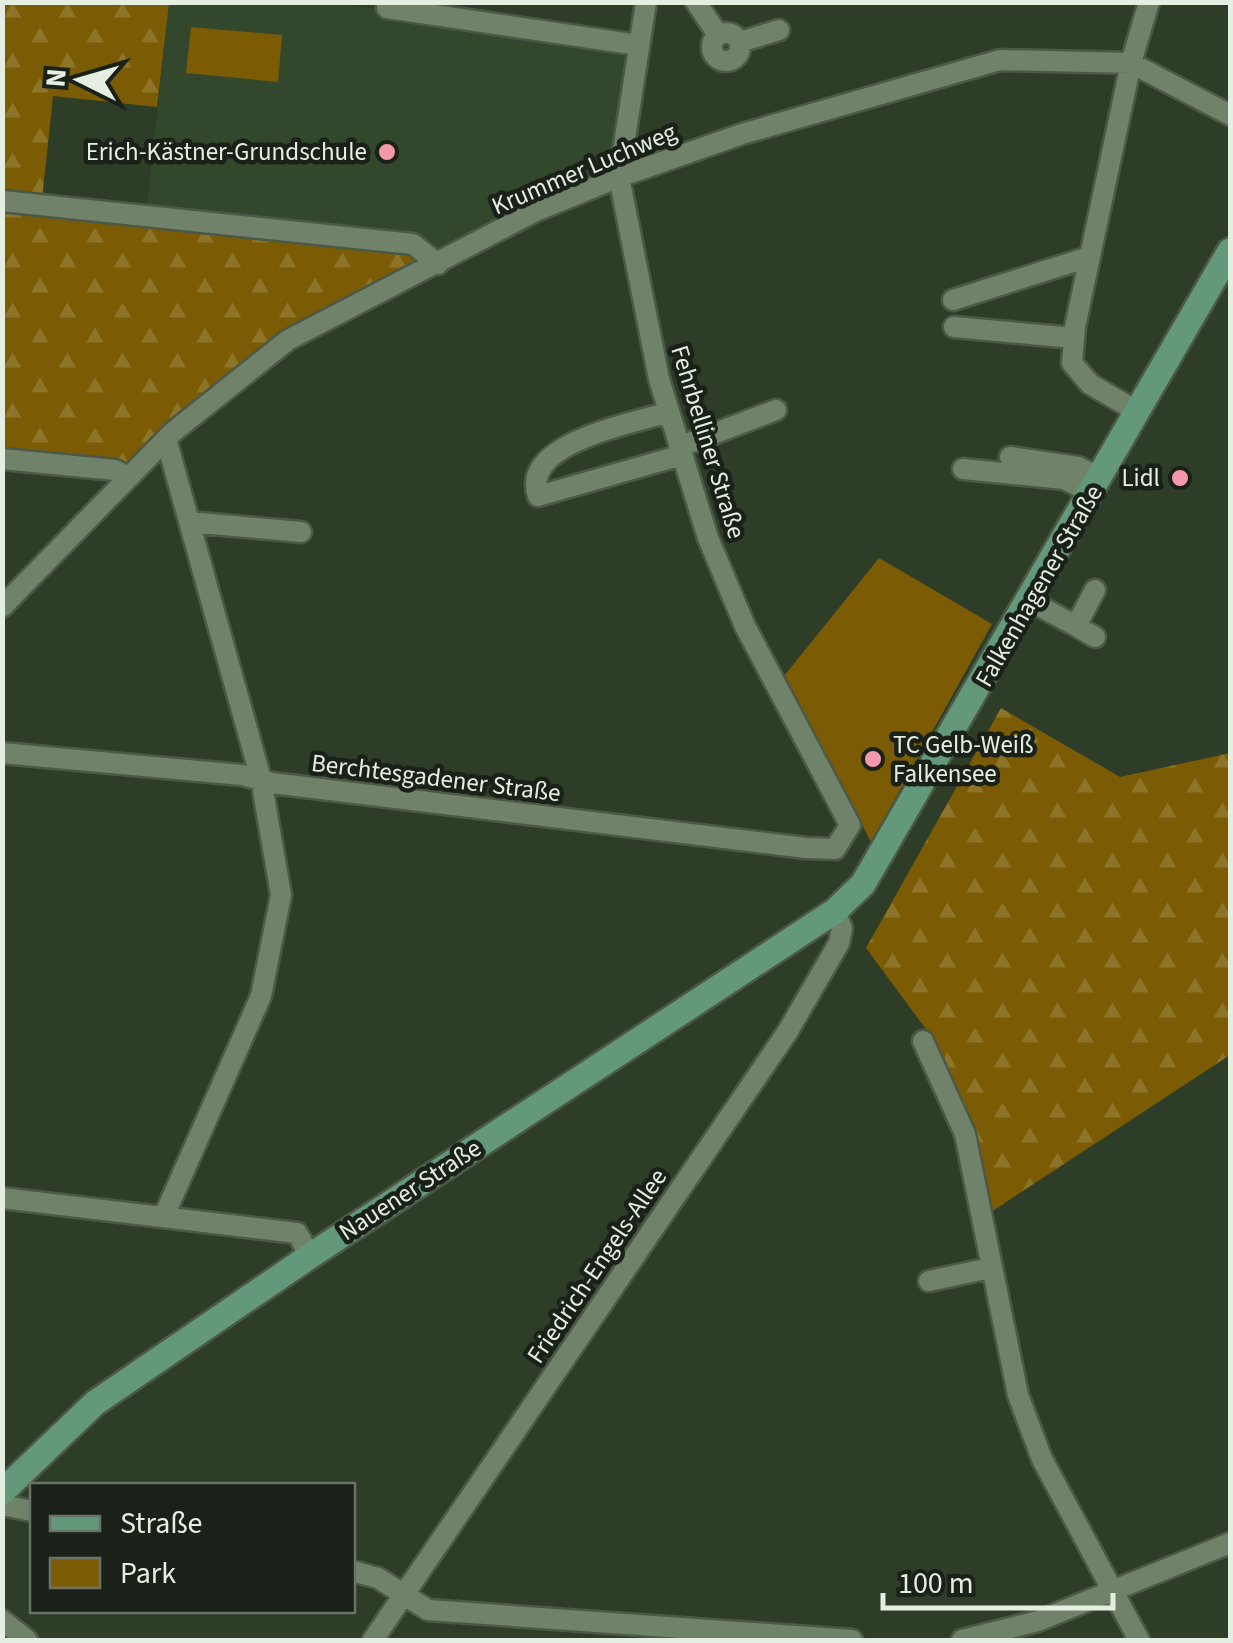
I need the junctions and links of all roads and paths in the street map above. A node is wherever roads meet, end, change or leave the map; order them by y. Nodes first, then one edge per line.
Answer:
1 (646, 2) edge
2 (696, 2) edge
3 (1148, 2) edge
4 (386, 8) dead end
5 (779, 30) dead end
6 (638, 45) junction
7 (1131, 62) junction
8 (1230, 115) edge
9 (619, 177) junction
10 (2, 201) edge
11 (1230, 251) edge
12 (1090, 257) junction
13 (438, 264) junction
14 (953, 300) dead end
15 (954, 327) dead end
16 (1074, 338) junction
17 (669, 412) junction
18 (1138, 412) junction
19 (775, 416) dead end
20 (166, 438) junction
21 (681, 452) junction
22 (1010, 458) dead end
23 (2, 459) edge
24 (963, 469) dead end
25 (128, 477) junction
26 (1096, 485) junction
27 (189, 522) junction
28 (300, 532) dead end
29 (1095, 590) dead end
30 (1030, 601) junction
31 (2, 607) edge
32 (1076, 626) junction
33 (1095, 636) dead end
34 (2, 753) edge
35 (261, 779) junction
36 (850, 825) joint
37 (836, 911) junction
38 (923, 1041) dead end
39 (2, 1198) edge
40 (164, 1216) junction
41 (310, 1256) junction
42 (990, 1268) junction
43 (928, 1280) dead end
44 (2, 1492) edge
45 (2, 1505) edge
46 (30, 1510) edge
47 (1230, 1543) edge
48 (355, 1572) edge
49 (1113, 1590) junction
50 (403, 1594) junction
51 (2, 1620) edge
52 (603, 1632) edge
53 (27, 1640) edge
54 (373, 1640) edge
55 (852, 1640) edge
56 (962, 1640) edge
57 (1139, 1640) edge

1 - 6 street, Fehrbelliner Straße
2 - 5 street
3 - 7 street
4 - 6 street
6 - 9 street, Fehrbelliner Straße
7 - 8 street, Krummer Luchweg
7 - 9 street, Krummer Luchweg
7 - 12 street
9 - 13 street, Krummer Luchweg
9 - 17 street, Fehrbelliner Straße
10 - 13 street
11 - 18 main road, Falkenhagener Straße
12 - 14 street
12 - 16 street
13 - 20 street, Krummer Luchweg
15 - 16 street
16 - 18 street
17 - 21 street, Fehrbelliner Straße
17 - 21 street
18 - 26 main road, Falkenhagener Straße
19 - 21 street
20 - 25 street, Krummer Luchweg
20 - 27 street
21 - 36 street, Fehrbelliner Straße
22 - 26 street
23 - 25 street
24 - 26 street
25 - 31 street, Krummer Luchweg
26 - 30 main road, Falkenhagener Straße
27 - 28 street
27 - 35 street
29 - 32 street
30 - 32 street
30 - 37 main road, Falkenhagener Straße
32 - 33 street
34 - 35 street, Berchtesgadener Straße
35 - 36 street, Berchtesgadener Straße
35 - 40 street
37 - 41 main road, Nauener Straße
37 - 50 street, Friedrich-Engels-Allee
38 - 42 street
39 - 40 street
40 - 41 street
41 - 44 main road, Nauener Straße
42 - 43 street
42 - 49 street
45 - 46 street
47 - 49 street
48 - 50 street
49 - 56 street
49 - 57 street
50 - 52 street
50 - 54 street, Friedrich-Engels-Allee
51 - 53 street
52 - 55 street

